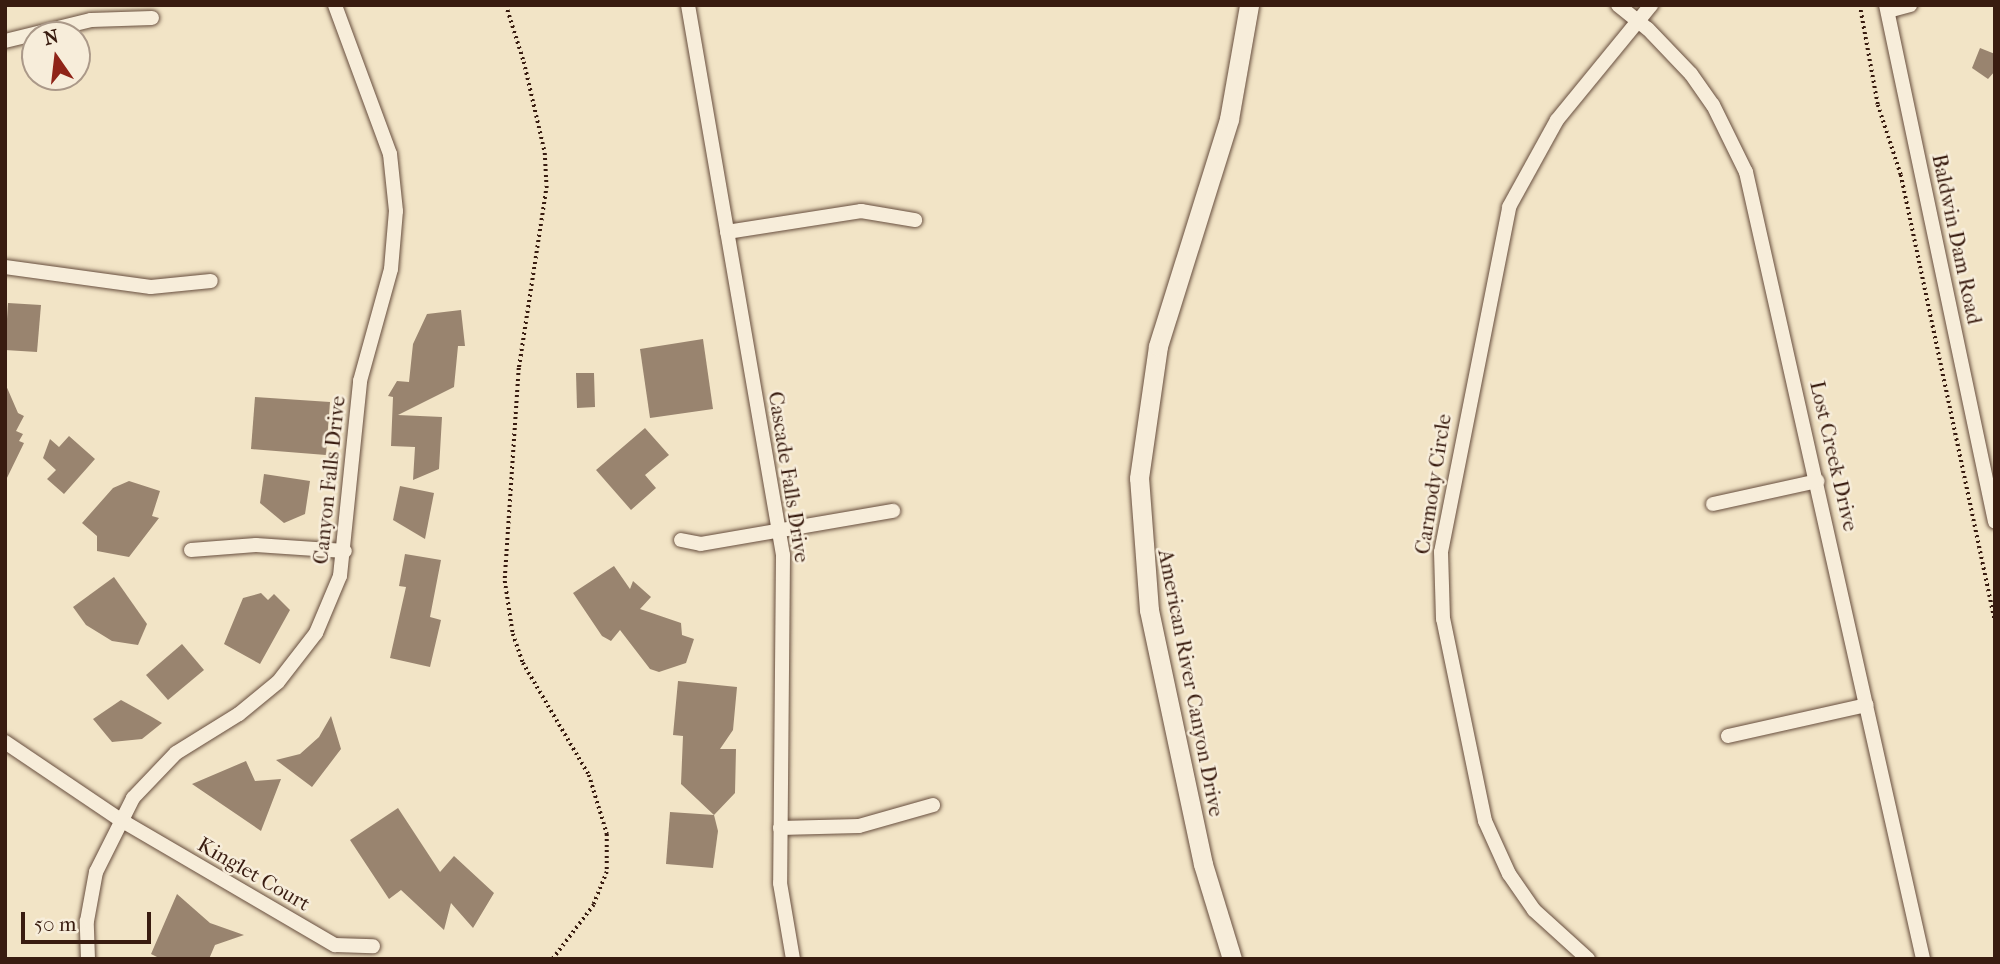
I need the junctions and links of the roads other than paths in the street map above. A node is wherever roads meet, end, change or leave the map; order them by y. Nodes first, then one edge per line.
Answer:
1 (335, 5) edge
2 (688, 5) edge
3 (1249, 5) edge
4 (1618, 5) edge
5 (1651, 5) edge
6 (1910, 5) edge
7 (1887, 8) edge
8 (152, 18) dead end
9 (1638, 21) junction
10 (5, 41) edge
11 (915, 220) dead end
12 (727, 232) junction
13 (5, 267) edge
14 (211, 281) dead end
15 (1818, 481) junction
16 (1713, 504) dead end
17 (892, 511) dead end
18 (1995, 522) edge
19 (779, 531) junction
20 (681, 540) dead end
21 (191, 550) dead end
22 (345, 551) junction
23 (1867, 705) junction
24 (1728, 736) dead end
25 (5, 742) edge
26 (933, 804) dead end
27 (119, 819) junction
28 (780, 828) junction
29 (373, 946) dead end
30 (88, 959) edge
31 (793, 959) edge
32 (1232, 959) edge
33 (1588, 959) edge
34 (1923, 959) edge

1 - 22 street, Canyon Falls Drive
2 - 12 street, Cascade Falls Drive
3 - 32 street, American River Canyon Drive
4 - 9 street, Lost Creek Drive
5 - 9 street, Carmody Circle
6 - 7 street
7 - 18 street, Baldwin Dam Road
8 - 10 street
9 - 15 street, Lost Creek Drive
9 - 33 street, Carmody Circle
11 - 12 street
12 - 19 street, Cascade Falls Drive
13 - 14 street
15 - 16 street
15 - 23 street, Lost Creek Drive
17 - 19 street
19 - 20 street
19 - 28 street, Cascade Falls Drive
21 - 22 street
22 - 27 street, Canyon Falls Drive
23 - 24 street
23 - 34 street, Lost Creek Drive
25 - 27 street, Kinglet Court
26 - 28 street
27 - 29 street, Kinglet Court
27 - 30 street, Canyon Falls Drive
28 - 31 street, Cascade Falls Drive

